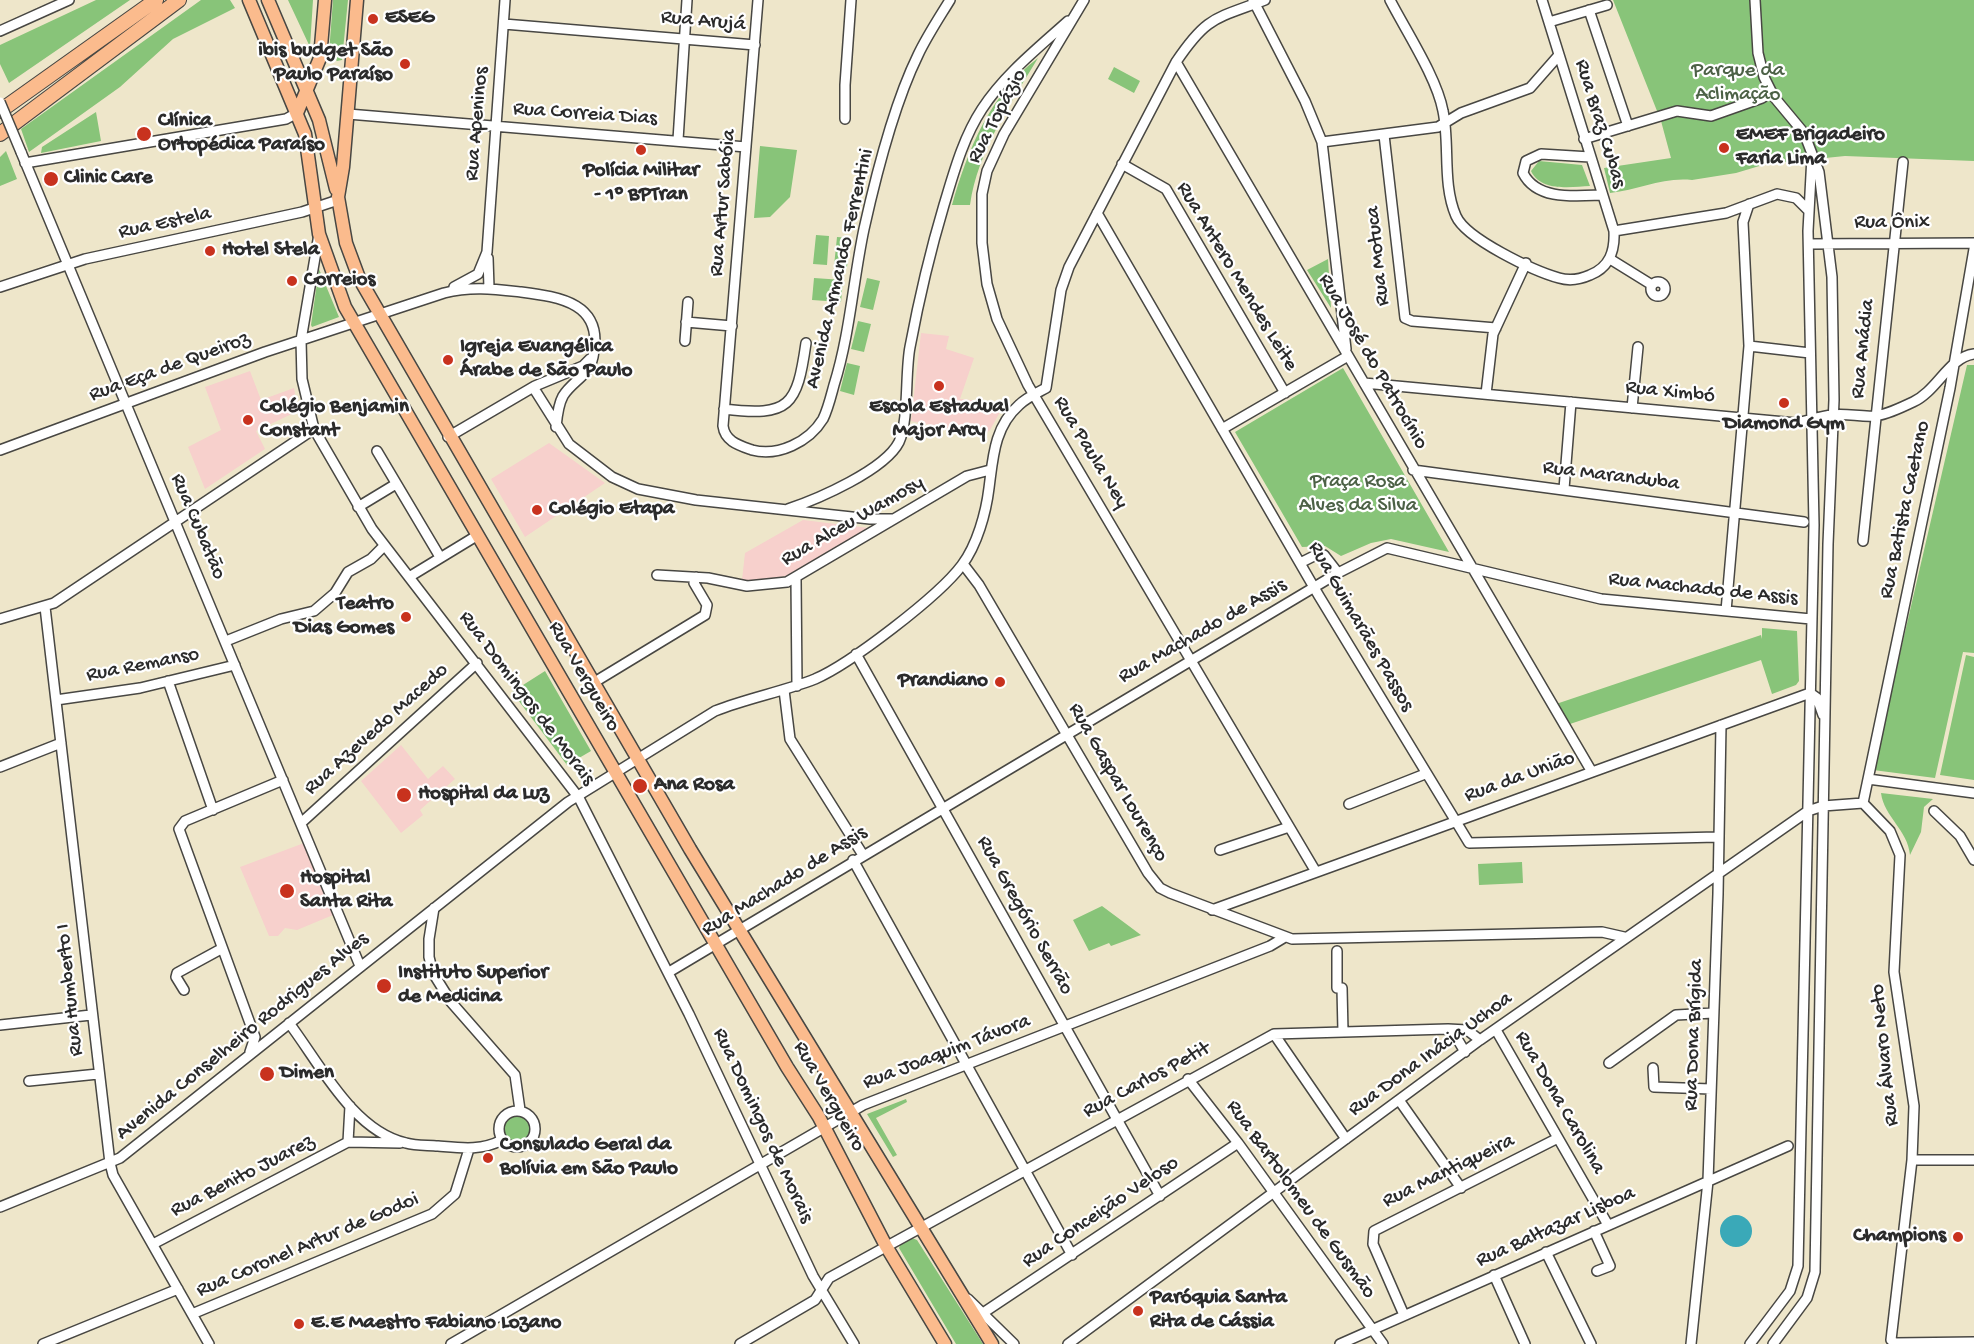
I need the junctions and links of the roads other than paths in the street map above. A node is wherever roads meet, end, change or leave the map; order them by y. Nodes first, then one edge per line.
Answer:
1 (69, 0) edge
2 (156, 0) edge
3 (179, 0) edge
4 (249, 0) edge
5 (268, 0) edge
6 (325, 0) edge
7 (357, 0) edge
8 (505, 0) edge
9 (687, 0) edge
10 (758, 0) edge
11 (851, 0) edge
12 (950, 0) edge
13 (1084, 0) edge
14 (1265, 0) edge
15 (1390, 0) edge
16 (1542, 0) edge
17 (1755, 0) edge
18 (1254, 2) edge
19 (1607, 5) dead end
20 (1589, 10) junction
21 (1076, 12) junction
22 (1548, 22) junction
23 (504, 24) junction
24 (0, 30) edge
25 (685, 39) junction
26 (755, 45) junction
27 (1036, 50) junction
28 (1559, 55) junction
29 (1176, 62) junction
30 (1047, 63) junction
31 (307, 90) junction
32 (1771, 92) junction
33 (0, 102) edge
34 (0, 111) edge
35 (297, 112) junction
36 (348, 114) junction
37 (845, 118) dead end
38 (1445, 122) junction
39 (496, 126) junction
40 (1628, 126) junction
41 (0, 134) edge
42 (1384, 135) junction
43 (1584, 139) junction
44 (678, 140) junction
45 (1322, 142) junction
46 (746, 147) junction
47 (1812, 156) junction
48 (1590, 157) junction
49 (1903, 162) dead end
50 (25, 163) junction
51 (1122, 164) junction
52 (1602, 195) junction
53 (338, 198) junction
54 (1749, 204) junction
55 (316, 207) junction
56 (1808, 210) junction
57 (1097, 213) junction
58 (1614, 231) junction
59 (319, 234) junction
60 (1830, 242) junction
61 (1894, 242) junction
62 (1974, 243) edge
63 (1809, 244) junction
64 (1974, 249) edge
65 (487, 252) junction
66 (1610, 259) junction
67 (1526, 263) junction
68 (67, 264) junction
69 (1652, 285) dead end
70 (0, 287) edge
71 (489, 288) junction
72 (444, 293) junction
73 (1340, 298) junction
74 (688, 302) dead end
75 (379, 316) junction
76 (686, 322) junction
77 (1329, 322) junction
78 (354, 324) junction
79 (732, 326) junction
80 (1496, 328) junction
81 (301, 340) junction
82 (685, 341) dead end
83 (806, 343) dead end
84 (1749, 346) junction
85 (1638, 348) dead end
86 (1810, 353) junction
87 (1974, 354) edge
88 (1347, 355) junction
89 (593, 356) junction
90 (1953, 364) junction
91 (1364, 383) junction
92 (533, 387) junction
93 (1285, 393) junction
94 (1486, 394) junction
95 (1035, 395) junction
96 (1571, 402) junction
97 (126, 404) junction
98 (1632, 408) junction
99 (724, 409) junction
100 (1833, 415) junction
101 (1875, 416) junction
102 (1742, 419) junction
103 (1811, 419) junction
104 (556, 427) junction
105 (314, 429) junction
106 (1222, 429) junction
107 (448, 437) junction
108 (0, 450) edge
109 (377, 451) dead end
110 (990, 470) junction
111 (1413, 470) junction
112 (396, 484) junction
113 (1564, 489) junction
114 (358, 507) junction
115 (788, 509) junction
116 (1734, 511) junction
117 (894, 519) junction
118 (176, 521) junction
119 (1804, 522) dead end
120 (478, 535) junction
121 (1863, 541) dead end
122 (384, 546) junction
123 (440, 557) junction
124 (1300, 562) junction
125 (963, 564) junction
126 (1470, 567) junction
127 (1338, 573) junction
128 (657, 575) dead end
129 (409, 577) junction
130 (696, 577) junction
131 (796, 579) junction
132 (1314, 588) junction
133 (45, 607) junction
134 (1726, 611) junction
135 (0, 619) edge
136 (1811, 619) junction
137 (225, 641) junction
138 (856, 654) junction
139 (1191, 660) junction
140 (477, 663) junction
141 (235, 665) junction
142 (168, 681) junction
143 (593, 683) junction
144 (797, 686) junction
145 (784, 690) junction
146 (1810, 693) junction
147 (56, 700) junction
148 (1825, 721) junction
149 (1721, 725) junction
150 (1067, 733) junction
151 (61, 743) junction
152 (637, 760) junction
153 (0, 767) edge
154 (1592, 772) junction
155 (616, 773) junction
156 (1425, 774) junction
157 (1868, 778) junction
158 (283, 780) junction
159 (1974, 793) edge
160 (578, 796) junction
161 (1863, 803) junction
162 (1349, 804) dead end
163 (1824, 806) junction
164 (942, 807) junction
165 (213, 810) junction
166 (1808, 811) junction
167 (1934, 811) dead end
168 (1455, 821) junction
169 (301, 823) junction
170 (1289, 827) junction
171 (1717, 837) junction
172 (1220, 850) dead end
173 (862, 855) junction
174 (853, 860) junction
175 (1974, 860) edge
176 (1316, 872) junction
177 (1717, 873) junction
178 (434, 908) junction
179 (1212, 910) junction
180 (739, 929) junction
181 (1592, 932) junction
182 (1285, 937) junction
183 (1624, 937) junction
184 (717, 945) junction
185 (221, 949) junction
186 (1607, 950) junction
187 (1337, 951) dead end
188 (360, 966) junction
189 (669, 972) junction
190 (184, 990) dead end
191 (1713, 1014) junction
192 (92, 1015) junction
193 (289, 1023) junction
194 (0, 1026) edge
195 (1065, 1026) junction
196 (1448, 1029) junction
197 (1496, 1030) junction
198 (1343, 1032) junction
199 (1274, 1034) junction
200 (273, 1036) junction
201 (255, 1037) junction
202 (1480, 1040) junction
203 (1465, 1052) junction
204 (249, 1055) junction
205 (1609, 1063) dead end
206 (966, 1065) junction
207 (1653, 1068) dead end
208 (98, 1074) junction
209 (1188, 1079) junction
210 (29, 1081) dead end
211 (1711, 1089) junction
212 (1399, 1100) junction
213 (350, 1106) junction
214 (520, 1110) junction
215 (849, 1113) junction
216 (1116, 1118) junction
217 (825, 1126) junction
218 (1558, 1138) junction
219 (1346, 1139) junction
220 (502, 1140) junction
221 (348, 1142) junction
222 (405, 1143) junction
223 (1238, 1143) junction
224 (1788, 1146) dead end
225 (469, 1149) junction
226 (1912, 1160) junction
227 (1974, 1160) edge
228 (110, 1163) junction
229 (759, 1164) junction
230 (1024, 1169) junction
231 (1708, 1181) junction
232 (1461, 1188) junction
233 (1272, 1193) junction
234 (1160, 1196) junction
235 (0, 1207) edge
236 (1608, 1225) junction
237 (919, 1227) junction
238 (1594, 1231) junction
239 (153, 1244) junction
240 (886, 1246) junction
241 (1546, 1252) junction
242 (1072, 1255) junction
243 (1597, 1271) dead end
244 (1494, 1275) junction
245 (178, 1289) junction
246 (821, 1289) junction
247 (961, 1293) junction
248 (983, 1313) junction
249 (192, 1314) junction
250 (1404, 1315) junction
251 (1372, 1329) junction
252 (1974, 1342) edge
253 (1521, 1343) edge
254 (43, 1344) edge
255 (209, 1344) edge
256 (452, 1344) edge
257 (740, 1344) edge
258 (854, 1344) edge
259 (945, 1344) edge
260 (992, 1344) edge
261 (1014, 1344) edge
262 (1068, 1344) edge
263 (1340, 1344) edge
264 (1383, 1344) edge
265 (1591, 1344) edge
266 (1691, 1344) edge
267 (1750, 1344) edge
268 (1773, 1344) edge

1 - 24 street
2 - 34 highway
3 - 41 highway
4 - 35 main road, Rua Vergueiro
5 - 31 main road
6 - 31 main road
7 - 36 main road, Rua Vergueiro
8 - 23 street, Rua Apeninos
9 - 25 street
10 - 26 street, Rua Artur Sabóia
11 - 37 street
12 - 99 street, Avenida Armando Ferrentini
13 - 21 street, Rua Topázio
14 - 18 street, Rua Paula Ney
15 - 38 street
16 - 22 street, Rua Braz Cubas
17 - 32 street
18 - 29 street, Rua Paula Ney
18 - 45 street
19 - 20 street
20 - 22 street
20 - 40 street
21 - 27 street
21 - 30 street, Rua Topázio
22 - 28 street, Rua Braz Cubas
23 - 25 street, Rua Arujá
23 - 39 street, Rua Apeninos
25 - 26 street, Rua Arujá
25 - 44 street
26 - 46 street, Rua Artur Sabóia
27 - 30 street
27 - 115 street
28 - 38 street
28 - 43 street, Rua Braz Cubas
29 - 51 street, Rua Paula Ney
29 - 77 street, Rua José do Patrocínio
30 - 95 street, Rua Topázio
31 - 35 main road
31 - 53 main road
32 - 40 street
32 - 47 street
33 - 50 street, Rua Cubatão, bridge
35 - 50 street
35 - 55 main road, Rua Vergueiro
36 - 39 street, Rua Correia Dias
36 - 53 main road, Rua Vergueiro
38 - 42 street
38 - 67 street
39 - 44 street, Rua Correia Dias
39 - 65 street, Rua Apeninos
40 - 43 street
42 - 45 street
42 - 80 street, Rua Motuca
43 - 48 street, Rua Braz Cubas
44 - 46 street, Rua Correia Dias
45 - 73 street
46 - 79 street, Rua Artur Sabóia
47 - 56 street
47 - 60 street
48 - 52 street, Rua Braz Cubas
48 - 52 street
49 - 61 street, Rua Anádia
50 - 68 street, Rua Cubatão
51 - 57 street, Rua Paula Ney
51 - 93 street, Rua Antero Mendes Leite
52 - 58 street, Rua Braz Cubas
53 - 55 street, Rua Estela
53 - 75 main road, Rua Vergueiro
54 - 56 street
54 - 58 street
54 - 84 street
55 - 59 main road, Rua Vergueiro
55 - 68 street, Rua Estela
56 - 63 street
57 - 95 street, Rua Paula Ney
57 - 106 street, Rua Guimarães Passos
58 - 66 street, Rua Braz Cubas
59 - 78 main road, Rua Vergueiro
59 - 81 street, Rua Domingos de Morais
60 - 61 street, Rua Ônix
60 - 63 street, Rua Ônix
60 - 100 street
61 - 62 street, Rua Ônix
61 - 101 street, Rua Anádia
63 - 86 street
64 - 90 street, Rua Batista Caetano
65 - 71 street, Rua Apeninos
65 - 72 street, Rua Apeninos
66 - 67 street
66 - 69 street
67 - 80 street
68 - 70 street, Rua Estela
68 - 97 street, Rua Cubatão
71 - 72 street
71 - 89 street
72 - 75 street, Rua Eça de Queiroz
73 - 77 street
73 - 88 street
74 - 76 street
75 - 78 street, Rua Eça de Queiroz
75 - 107 main road, Rua Vergueiro
76 - 79 street
76 - 82 street
77 - 88 street, Rua José do Patrocínio
78 - 81 street, Rua Eça de Queiroz
78 - 120 main road, Rua Vergueiro
79 - 99 street, Rua Artur Sabóia
80 - 94 street
81 - 97 street, Rua Eça de Queiroz
81 - 105 street, Rua Domingos de Morais
83 - 99 street
84 - 86 street
84 - 102 street
85 - 98 street
86 - 103 street
87 - 90 street
88 - 91 street, Rua José do Patrocínio
88 - 93 street
89 - 92 street
89 - 104 street
90 - 101 street, Rua Ximbó
90 - 157 street, Rua Batista Caetano
91 - 94 street, Rua Ximbó
91 - 111 street, Rua José do Patrocínio
92 - 104 street
92 - 107 street
93 - 106 street
94 - 96 street, Rua Ximbó
95 - 110 street
95 - 139 street, Rua Paula Ney
96 - 98 street, Rua Ximbó
96 - 113 street
97 - 108 street, Rua Eça de Queiroz
97 - 118 street, Rua Cubatão
98 - 102 street, Rua Ximbó
100 - 101 street, Rua Ximbó
100 - 103 street, Rua Ximbó
100 - 148 street
101 - 121 street, Rua Anádia
102 - 103 street, Rua Ximbó
102 - 116 street
103 - 136 street
104 - 115 street
105 - 114 street, Rua Domingos de Morais
105 - 118 street
106 - 124 street, Rua Guimarães Passos
107 - 143 main road, Rua Vergueiro
109 - 112 street
110 - 117 street, Rua Alceu Wamosy
110 - 125 street
111 - 113 street, Rua Maranduba
111 - 126 street, Rua José do Patrocínio
112 - 114 street
112 - 123 street
113 - 116 street, Rua Maranduba
114 - 122 street, Rua Domingos de Morais
115 - 117 street
116 - 119 street, Rua Maranduba
116 - 134 street
117 - 131 street, Rua Alceu Wamosy
118 - 133 street
118 - 137 street, Rua Cubatão
120 - 123 street
120 - 155 main road, Rua Vergueiro
122 - 129 street, Rua Domingos de Morais
122 - 137 street
123 - 129 street
124 - 127 street
124 - 132 street, Rua Guimarães Passos
125 - 138 street, Avenida Conselheiro Rodrigues Alves
125 - 150 street, Rua Gaspar Lourenço
126 - 127 street, Rua Machado de Assis
126 - 134 street, Rua Machado de Assis
126 - 154 street, Rua José do Patrocínio
127 - 132 street, Rua Machado de Assis
128 - 130 street, Rua Alceu Wamosy
129 - 140 street, Rua Domingos de Morais
130 - 131 street, Rua Alceu Wamosy
130 - 143 street
131 - 144 street
132 - 139 street, Rua Machado de Assis
132 - 156 street, Rua Guimarães Passos
133 - 135 street
133 - 147 street, Rua Humberto I
134 - 136 street, Rua Machado de Assis
136 - 146 street
137 - 141 street, Rua Cubatão
138 - 144 street, Avenida Conselheiro Rodrigues Alves
138 - 164 street, Rua Gregório Serrão
139 - 150 street, Rua Machado de Assis
139 - 170 street, Rua Paula Ney
140 - 160 street, Rua Domingos de Morais
140 - 169 street, Rua Azevedo Macedo
141 - 142 street, Rua Remanso
141 - 158 street, Rua Cubatão
142 - 147 street, Rua Remanso
142 - 165 street
143 - 152 main road, Rua Vergueiro
144 - 145 street, Avenida Conselheiro Rodrigues Alves
145 - 152 street, Avenida Conselheiro Rodrigues Alves
145 - 173 street
146 - 148 street
146 - 149 street, Rua da União
146 - 166 street
147 - 151 street, Rua Humberto I
148 - 163 street
149 - 154 street, Rua da União
149 - 171 street, Rua Dona Brígida
150 - 164 street, Rua Machado de Assis
150 - 179 street, Rua Gaspar Lourenço
151 - 153 street
151 - 192 street, Rua Humberto I
152 - 155 street, Avenida Conselheiro Rodrigues Alves
152 - 180 main road, Rua Vergueiro
154 - 168 street, Rua da União
155 - 160 street, Avenida Conselheiro Rodrigues Alves
155 - 184 main road, Rua Vergueiro
156 - 162 street
156 - 168 street, Rua Guimarães Passos
157 - 159 street
157 - 161 street, Rua Batista Caetano
158 - 165 street
158 - 169 street, Rua Cubatão
160 - 178 street, Avenida Conselheiro Rodrigues Alves
160 - 189 street, Rua Domingos de Morais
161 - 163 street, Rua Dona Inácia Uchoa
161 - 226 street, Rua Álvaro Neto
163 - 166 street, Rua Dona Inácia Uchoa
163 - 268 street
164 - 173 street, Rua Machado de Assis
164 - 195 street, Rua Gregório Serrão
165 - 185 street
166 - 177 street, Rua Dona Inácia Uchoa
166 - 267 street
167 - 175 street
168 - 171 street, Rua Guimarães Passos
168 - 176 street, Rua da União
169 - 188 street, Rua Cubatão
170 - 172 street
170 - 176 street, Rua Paula Ney
171 - 177 street, Rua Dona Brígida
173 - 174 street, Rua Machado de Assis
174 - 180 street, Rua Machado de Assis
174 - 206 street
176 - 179 street, Rua da União
177 - 183 street, Rua Dona Inácia Uchoa
177 - 191 street, Rua Dona Brígida
178 - 188 street, Avenida Conselheiro Rodrigues Alves
178 - 214 street
179 - 182 street, Rua Gaspar Lourenço
180 - 184 street, Rua Machado de Assis
180 - 215 main road, Rua Vergueiro
181 - 182 street, Rua Gaspar Lourenço
181 - 183 street, Rua Gaspar Lourenço
181 - 186 street
182 - 195 street, Rua Joaquim Távora
183 - 186 street, Rua Dona Inácia Uchoa
184 - 189 street, Rua Machado de Assis
184 - 217 main road, Rua Vergueiro
185 - 190 street
185 - 201 street
186 - 197 street, Rua Dona Inácia Uchoa
187 - 198 street
188 - 193 street, Avenida Conselheiro Rodrigues Alves
189 - 229 street, Rua Domingos de Morais
191 - 205 street
191 - 211 street, Rua Dona Brígida
192 - 194 street
192 - 208 street, Rua Humberto I
193 - 200 street, Avenida Conselheiro Rodrigues Alves
193 - 213 street
195 - 206 street, Rua Joaquim Távora
195 - 216 street, Rua Gregório Serrão
196 - 198 street, Rua Carlos Petit
196 - 202 street, Rua Carlos Petit
196 - 203 street
197 - 202 street, Rua Dona Inácia Uchoa
197 - 218 street, Rua Dona Carolina
198 - 199 street, Rua Carlos Petit
199 - 209 street, Rua Carlos Petit
199 - 219 street
200 - 201 street
200 - 204 street, Avenida Conselheiro Rodrigues Alves
201 - 204 street
202 - 203 street, Rua Dona Inácia Uchoa
203 - 212 street, Rua Dona Inácia Uchoa
204 - 228 street, Avenida Conselheiro Rodrigues Alves
206 - 215 street, Rua Joaquim Távora
206 - 230 street
207 - 211 street
208 - 210 street
208 - 228 street, Rua Humberto I
209 - 216 street, Rua Carlos Petit
209 - 223 street, Rua Bartolomeu de Gusmão
211 - 231 street, Rua Dona Brígida
212 - 219 street, Rua Dona Inácia Uchoa
212 - 232 street
213 - 221 street
213 - 222 street
214 - 220 street
214 - 220 street
215 - 217 street, Rua Joaquim Távora
215 - 237 main road, Rua Vergueiro
216 - 230 street, Rua Carlos Petit
216 - 234 street, Rua Gregório Serrão
217 - 229 street, Rua Joaquim Távora
217 - 240 main road, Rua Vergueiro
218 - 232 street, Rua Mantiqueira
218 - 236 street, Rua Dona Carolina
219 - 233 street, Rua Dona Inácia Uchoa
220 - 225 street
221 - 222 street
221 - 239 street, Rua Benito Juarez
222 - 225 street
223 - 233 street, Rua Bartolomeu de Gusmão
223 - 234 street, Rua Conceição Veloso
224 - 231 street, Rua Baltazar Lisboa
225 - 249 street, Rua Coronel Artur de Godoi
226 - 227 street
226 - 252 street, Rua Álvaro Neto
228 - 235 street, Avenida Conselheiro Rodrigues Alves
228 - 239 street, Rua Humberto I
229 - 246 street, Rua Domingos de Morais
229 - 256 street, Rua Joaquim Távora
230 - 237 street, Rua Carlos Petit
230 - 242 street
231 - 236 street, Rua Baltazar Lisboa
231 - 266 street, Rua Dona Brígida
232 - 250 street, Rua Mantiqueira
233 - 251 street, Rua Bartolomeu de Gusmão
233 - 262 street, Rua Dona Inácia Uchoa
234 - 242 street, Rua Conceição Veloso
236 - 238 street, Rua Baltazar Lisboa
237 - 240 street, Rua Carlos Petit
237 - 247 main road, Rua Vergueiro
238 - 241 street, Rua Baltazar Lisboa
238 - 243 street
239 - 245 street, Rua Humberto I
240 - 246 street, Rua Carlos Petit
240 - 259 main road, Rua Vergueiro
241 - 244 street, Rua Baltazar Lisboa
241 - 265 street
242 - 248 street, Rua Conceição Veloso
244 - 250 street, Rua Baltazar Lisboa
244 - 253 street
245 - 249 street, Rua Humberto I
245 - 254 street
246 - 257 street, Rua Carlos Petit
246 - 258 street, Rua Domingos de Morais
247 - 248 street, Rua Vergueiro
247 - 260 main road, Rua Vergueiro
248 - 261 street, Rua Vergueiro
249 - 255 street, Rua Humberto I
250 - 251 street, Rua Baltazar Lisboa
251 - 263 street, Rua Baltazar Lisboa
251 - 264 street, Rua Bartolomeu de Gusmão

